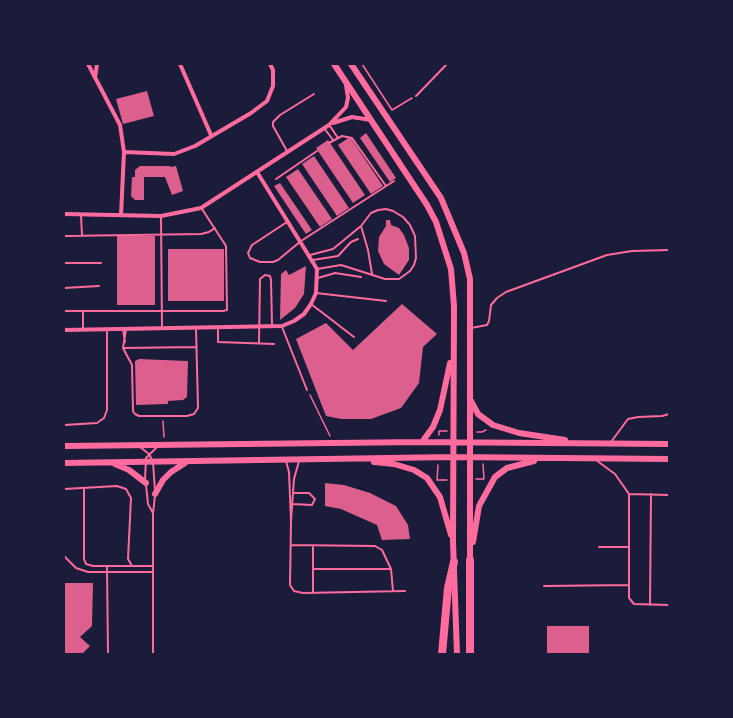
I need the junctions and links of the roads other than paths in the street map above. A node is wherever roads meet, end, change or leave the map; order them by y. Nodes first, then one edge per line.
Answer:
1 (88, 64) edge
2 (96, 64) edge
3 (180, 64) edge
4 (270, 64) edge
5 (334, 64) edge
6 (351, 64) edge
7 (447, 64) edge
8 (95, 78) junction
9 (346, 81) junction
10 (314, 94) dead end
11 (416, 96) road end
12 (371, 120) junction
13 (329, 125) junction
14 (324, 128) junction
15 (211, 135) junction
16 (338, 138) junction
17 (333, 140) junction
18 (329, 143) dead end
19 (318, 151) dead end
20 (124, 152) junction
21 (288, 152) junction
22 (257, 172) junction
23 (276, 180) dead end
24 (394, 181) dead end
25 (386, 186) junction
26 (201, 208) junction
27 (64, 214) edge
28 (81, 215) junction
29 (121, 215) junction
30 (161, 216) junction
31 (287, 222) junction
32 (361, 226) junction
33 (215, 228) junction
34 (64, 236) edge
35 (82, 236) junction
36 (161, 236) junction
37 (358, 239) dead end
38 (300, 242) junction
39 (669, 250) edge
40 (310, 255) junction
41 (312, 260) junction
42 (64, 263) edge
43 (101, 263) dead end
44 (317, 269) junction
45 (372, 274) junction
46 (318, 278) junction
47 (361, 278) dead end
48 (100, 286) dead end
49 (64, 288) edge
50 (316, 293) junction
51 (386, 301) dead end
52 (312, 304) junction
53 (64, 311) edge
54 (83, 311) junction
55 (162, 311) junction
56 (218, 326) junction
57 (272, 326) junction
58 (282, 326) junction
59 (259, 327) junction
60 (162, 328) junction
61 (196, 328) junction
62 (470, 328) junction
63 (125, 329) junction
64 (64, 330) edge
65 (82, 330) junction
66 (107, 330) junction
67 (354, 337) dead end
68 (259, 343) junction
69 (274, 344) dead end
70 (196, 347) junction
71 (123, 348) junction
72 (453, 350) junction
73 (307, 390) road end
74 (471, 401) junction
75 (669, 414) edge
76 (64, 425) edge
77 (422, 442) junction
78 (453, 442) junction
79 (470, 442) junction
80 (582, 443) junction
81 (610, 444) junction
82 (669, 444) edge
83 (137, 445) junction
84 (160, 445) junction
85 (64, 446) edge
86 (149, 454) junction
87 (453, 457) junction
88 (471, 457) junction
89 (594, 458) junction
90 (349, 459) junction
91 (549, 459) junction
92 (669, 459) edge
93 (286, 460) junction
94 (299, 460) junction
95 (109, 462) junction
96 (145, 462) junction
97 (153, 462) junction
98 (188, 462) junction
99 (64, 463) edge
100 (146, 483) junction
101 (84, 488) junction
102 (64, 489) edge
103 (293, 493) junction
104 (155, 494) junction
105 (629, 494) junction
106 (651, 494) junction
107 (669, 495) edge
108 (293, 504) junction
109 (153, 514) junction
110 (291, 521) junction
111 (453, 542) junction
112 (291, 546) junction
113 (313, 546) junction
114 (599, 547) dead end
115 (628, 547) junction
116 (64, 552) edge
117 (65, 557) edge
118 (470, 560) junction
119 (454, 562) junction
120 (107, 566) junction
121 (132, 566) junction
122 (153, 566) junction
123 (313, 569) junction
124 (391, 569) junction
125 (107, 572) junction
126 (153, 572) junction
127 (629, 585) junction
128 (544, 586) dead end
129 (394, 591) junction
130 (405, 591) dead end
131 (313, 592) junction
132 (650, 605) junction
133 (669, 605) edge
134 (108, 654) edge
135 (154, 654) edge
136 (442, 654) edge
137 (457, 654) edge
138 (470, 654) edge

1 - 8 street
2 - 8 street
3 - 15 street
4 - 15 street
5 - 9 main road
6 - 62 main road
7 - 11 lane
8 - 20 street
9 - 12 main road
9 - 13 street
10 - 21 lane
12 - 13 street
12 - 72 main road
13 - 14 street
13 - 16 lane
14 - 17 lane
14 - 21 street
15 - 20 street
16 - 17 lane
16 - 25 lane
17 - 18 lane
19 - 23 lane
20 - 29 street
21 - 22 street
22 - 26 street
22 - 31 street
24 - 25 lane
25 - 38 lane
26 - 30 street
26 - 33 lane
27 - 28 street
28 - 29 street
28 - 35 lane
29 - 30 street
30 - 36 lane
31 - 38 street
31 - 38 lane
32 - 40 lane
32 - 45 lane
32 - 45 lane
33 - 36 lane
33 - 55 lane
34 - 35 lane
35 - 36 lane
36 - 55 lane
37 - 41 lane
38 - 40 street
39 - 62 lane
40 - 41 street
41 - 44 street
42 - 43 lane
44 - 45 lane
44 - 46 street
46 - 47 lane
46 - 50 street
48 - 49 lane
50 - 51 lane
50 - 52 street
52 - 58 street
52 - 67 lane
53 - 54 lane
54 - 55 lane
54 - 65 lane
55 - 60 lane
56 - 59 street
56 - 61 street
56 - 68 lane
57 - 58 street
57 - 59 street
57 - 59 lane
58 - 73 lane
59 - 68 lane
60 - 61 street
60 - 63 street
61 - 70 lane
62 - 74 main road
63 - 66 street
63 - 71 lane
64 - 65 street
65 - 66 street
66 - 76 lane
68 - 69 lane
70 - 71 lane
70 - 71 lane
72 - 77 main road
72 - 78 main road
74 - 79 main road
74 - 80 main road
75 - 81 lane
77 - 78 main road
77 - 84 main road
78 - 79 main road
78 - 87 main road
79 - 80 main road
79 - 88 main road
80 - 81 main road
81 - 82 main road
83 - 84 main road
83 - 85 main road
83 - 86 lane
84 - 86 lane
86 - 96 lane
86 - 97 lane
87 - 88 main road
87 - 90 main road
87 - 111 main road
88 - 91 main road
88 - 118 main road
89 - 91 main road
89 - 92 main road
89 - 105 lane
90 - 94 main road
90 - 111 main road
91 - 118 main road
93 - 94 main road
93 - 98 main road
93 - 110 lane
94 - 103 lane
95 - 96 main road
95 - 99 main road
95 - 100 main road
96 - 97 main road
96 - 100 lane
97 - 98 main road
97 - 104 lane
98 - 104 main road
100 - 109 lane
101 - 102 lane
101 - 120 lane
101 - 121 lane
103 - 108 lane
103 - 108 lane
104 - 109 lane
105 - 106 lane
105 - 115 lane
106 - 107 lane
106 - 132 lane
108 - 110 lane
109 - 122 lane
110 - 112 lane
111 - 119 main road
112 - 113 lane
112 - 131 lane
113 - 123 lane
113 - 124 lane
114 - 115 lane
115 - 127 lane
116 - 117 lane
117 - 125 lane
118 - 138 highway
119 - 136 highway
119 - 137 main road
120 - 121 lane
120 - 125 lane
121 - 122 lane
122 - 126 lane
123 - 124 lane
123 - 131 lane
124 - 129 lane
125 - 126 lane
125 - 134 lane
126 - 135 lane
127 - 128 lane
127 - 132 lane
129 - 130 lane
129 - 131 lane
132 - 133 lane

